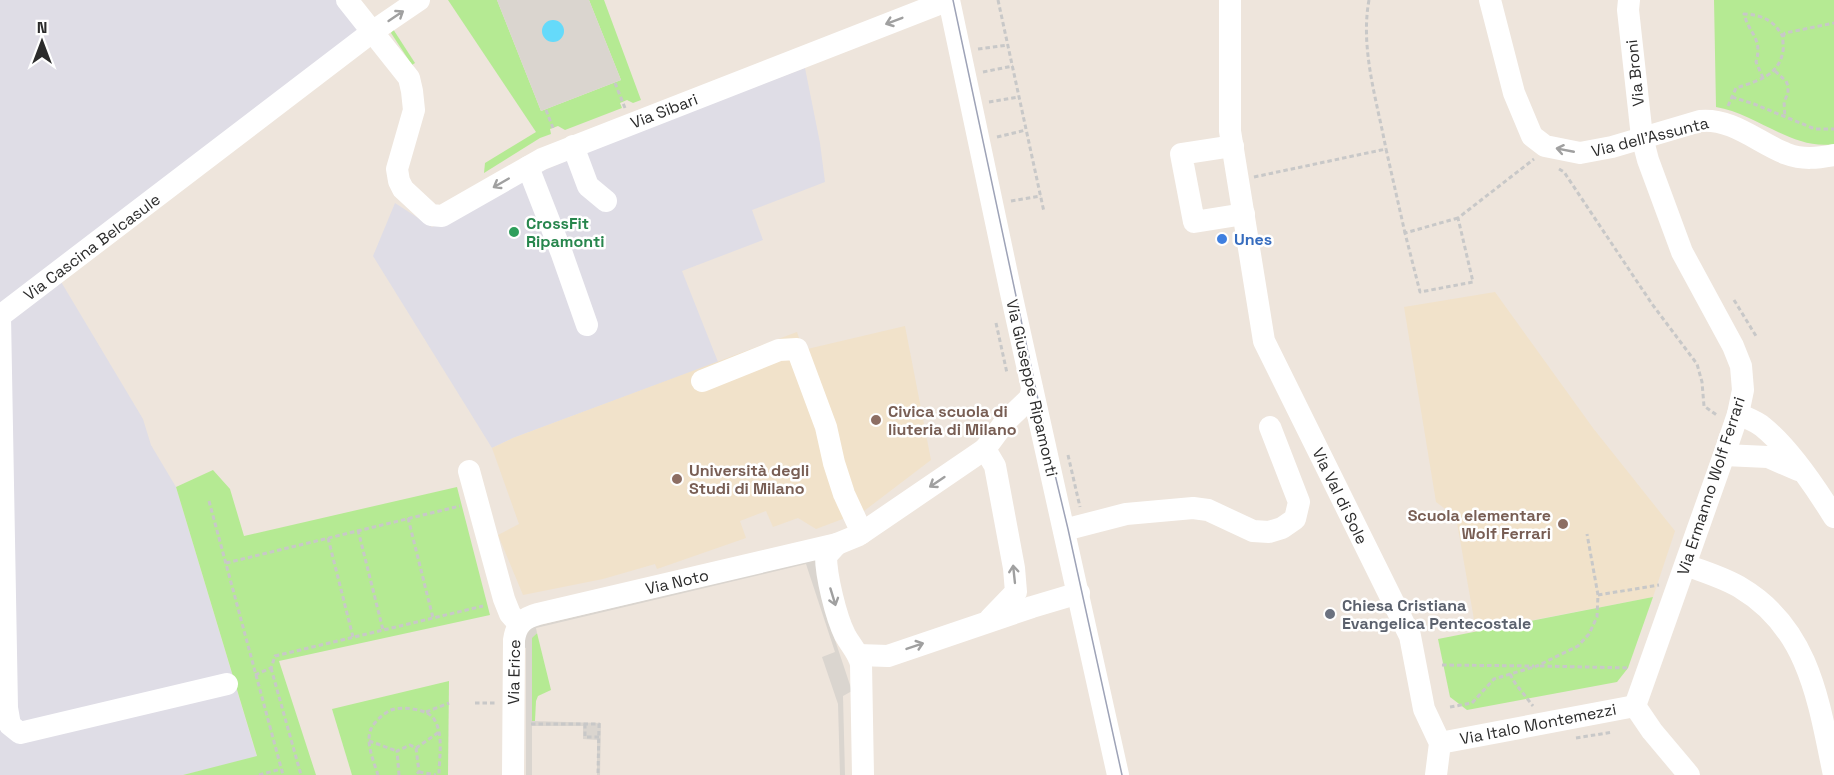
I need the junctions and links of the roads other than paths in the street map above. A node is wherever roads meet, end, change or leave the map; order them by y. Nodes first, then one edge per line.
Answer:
1 (347, 0) edge
2 (419, 0) edge
3 (949, 0) edge
4 (1230, 0) edge
5 (1490, 0) edge
6 (1627, 3) edge
7 (372, 32) junction
8 (1642, 137) junction
9 (573, 146) junction
10 (1233, 146) junction
11 (1834, 155) edge
12 (528, 167) junction
13 (606, 201) dead end
14 (1244, 214) junction
15 (587, 326) dead end
16 (702, 381) dead end
17 (1032, 389) junction
18 (1728, 416) junction
19 (1270, 428) dead end
20 (985, 449) junction
21 (1724, 455) junction
22 (469, 471) dead end
23 (1803, 473) junction
24 (1834, 517) edge
25 (1064, 530) junction
26 (862, 533) junction
27 (837, 544) junction
28 (1686, 564) junction
29 (1079, 593) junction
30 (987, 621) junction
31 (519, 624) junction
32 (858, 655) junction
33 (227, 684) dead end
34 (1635, 706) junction
35 (1440, 743) junction
36 (513, 775) edge
37 (863, 775) edge
38 (1118, 775) edge
39 (1436, 775) edge
40 (1689, 775) edge
41 (1834, 775) edge

1 - 7 street
7 -> 2 street
3 -> 9 street, Via Sibari
3 - 17 street, Via Giuseppe Ripamonti
4 - 10 street, Via Val di Sole
8 -> 5 street, Via dell'Assunta
6 - 8 street, Via Broni
12 -> 7 street, Via Sibari
7 - 33 street, Via Cascina Belcasule
8 - 11 street, Via dell'Assunta
8 - 18 street, Via Ermanno Wolf Ferrari
9 - 12 street, Via Sibari
9 - 13 street
10 - 14 street, Via Val di Sole
10 - 14 street
12 - 15 street
14 - 35 street, Via Val di Sole
16 - 26 street
17 - 20 street, Via Noto
17 - 25 street, Via Giuseppe Ripamonti
18 - 21 street, Via Ermanno Wolf Ferrari
18 - 23 street
19 - 25 street
20 -> 26 street, Via Noto
30 -> 20 street
21 - 23 street
21 - 28 street, Via Ermanno Wolf Ferrari
22 - 31 street, Via Erice
23 - 24 street
25 - 29 street, Via Giuseppe Ripamonti
26 - 27 street, Via Noto
27 - 31 street, Via Noto
27 -> 32 street
28 - 34 street, Via Ermanno Wolf Ferrari
28 - 41 street
29 - 30 street
29 - 38 street, Via Giuseppe Ripamonti
32 -> 30 street
31 - 36 street, Via Erice
32 - 37 street
34 - 35 street, Via Italo Montemezzi
34 - 40 street
35 - 39 street

